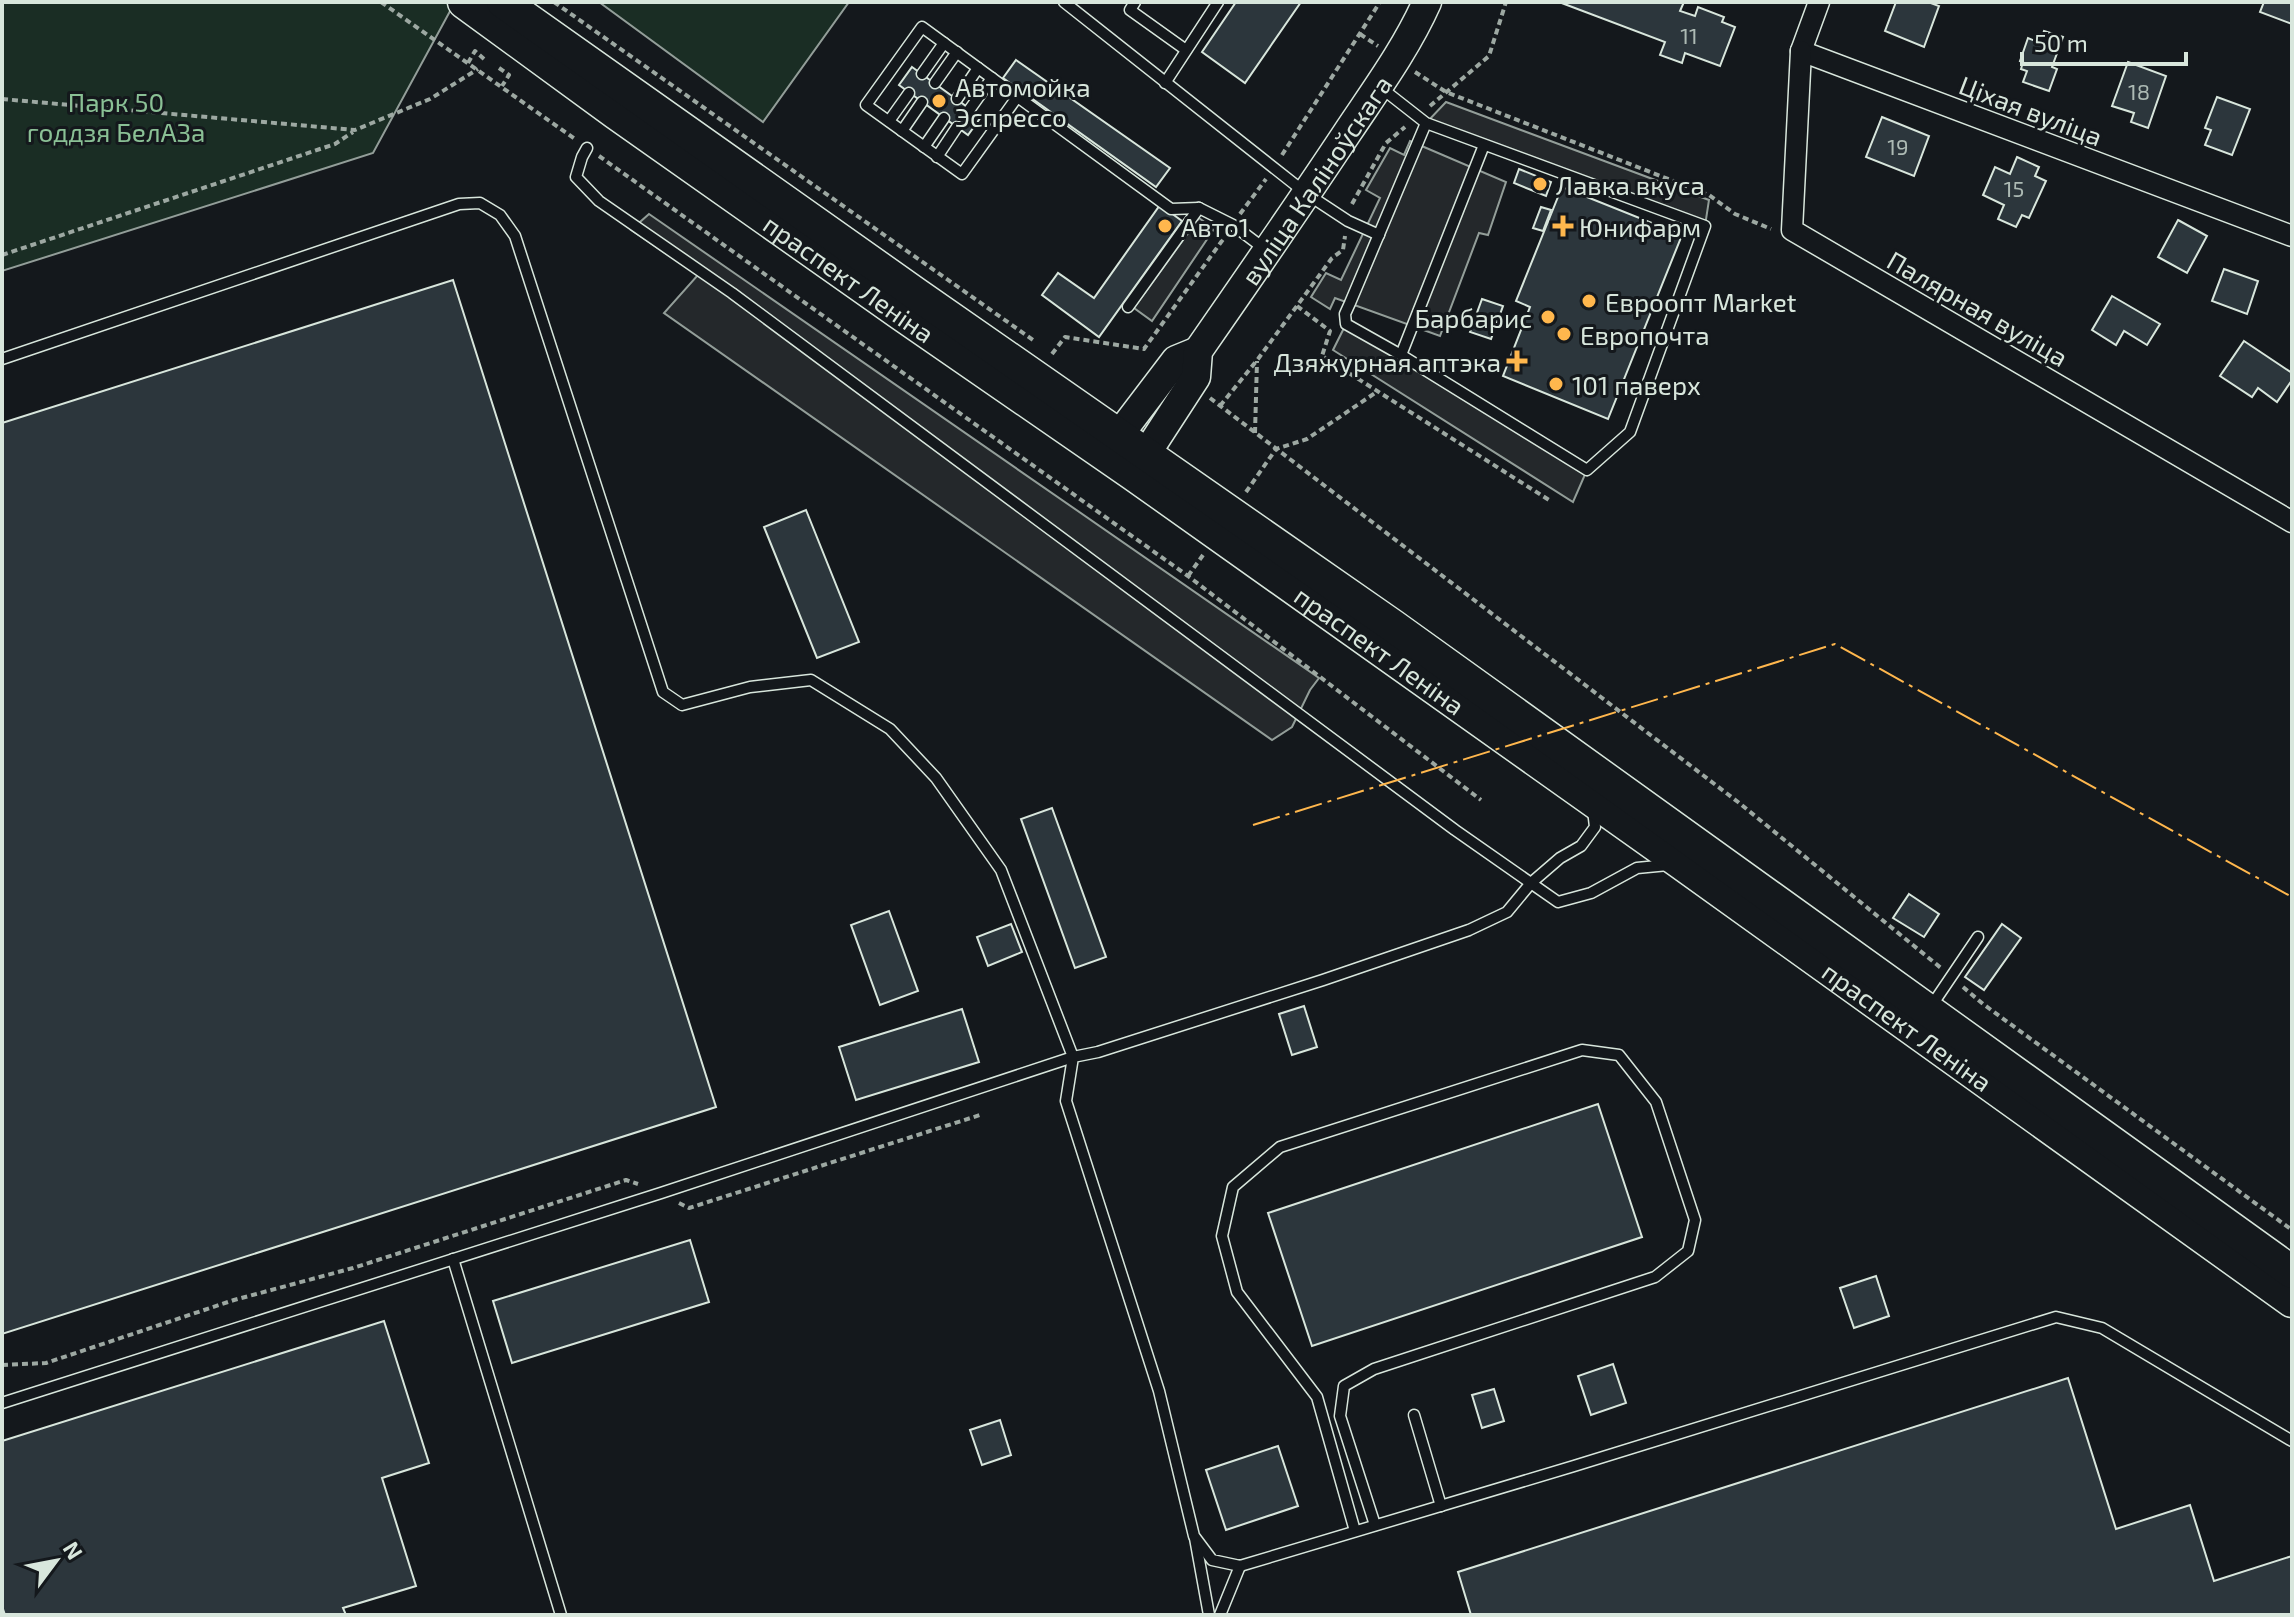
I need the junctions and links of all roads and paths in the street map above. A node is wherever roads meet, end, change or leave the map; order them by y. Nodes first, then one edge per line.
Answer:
1 (381, 2) edge
2 (464, 2) edge
3 (503, 2) edge
4 (554, 2) edge
5 (1064, 2) edge
6 (1135, 2) edge
7 (1218, 2) edge
8 (1427, 2) edge
9 (1506, 2) edge
10 (1819, 2) edge
11 (944, 43) junction
12 (1186, 50) junction
13 (1801, 51) junction
14 (957, 52) junction
15 (484, 59) dead end
16 (468, 63) junction
17 (499, 68) dead end
18 (978, 68) junction
19 (478, 69) junction
20 (922, 74) dead end
21 (992, 78) junction
22 (935, 83) dead end
23 (1165, 83) junction
24 (1379, 86) junction
25 (502, 87) junction
26 (1446, 92) junction
27 (909, 93) dead end
28 (1018, 96) junction
29 (2, 99) edge
30 (957, 99) dead end
31 (922, 102) dead end
32 (970, 109) dead end
33 (944, 118) dead end
34 (1421, 120) junction
35 (889, 121) junction
36 (957, 127) dead end
37 (355, 130) junction
38 (902, 131) junction
39 (1484, 145) junction
40 (924, 147) junction
41 (587, 148) junction
42 (937, 157) junction
43 (1307, 194) junction
44 (1199, 208) junction
45 (1348, 221) junction
46 (1792, 230) junction
47 (1379, 235) junction
48 (2292, 236) edge
49 (1268, 251) junction
50 (2, 255) edge
51 (1297, 306) junction
52 (1128, 307) dead end
53 (1039, 344) dead end
54 (1198, 351) junction
55 (1401, 355) junction
56 (2, 359) edge
57 (1258, 359) junction
58 (1378, 391) junction
59 (1220, 406) dead end
60 (1255, 433) dead end
61 (1111, 444) junction
62 (1140, 464) junction
63 (1549, 500) dead end
64 (2292, 522) edge
65 (1481, 800) dead end
66 (1591, 800) junction
67 (1681, 863) junction
68 (1531, 883) junction
69 (1978, 937) dead end
70 (1952, 977) junction
71 (1928, 1011) junction
72 (1073, 1057) junction
73 (2292, 1230) edge
74 (453, 1259) junction
75 (2292, 1272) edge
76 (2292, 1301) edge
77 (2, 1403) edge
78 (1414, 1415) dead end
79 (2292, 1441) edge
80 (1441, 1506) junction
81 (1375, 1525) junction
82 (1355, 1531) junction
83 (1194, 1536) junction
84 (1240, 1566) junction
85 (561, 1615) edge
86 (1209, 1615) edge
87 (1220, 1615) edge

1 - 16 path
2 - 61 main road, праспект Леніна
3 - 61 main road, праспект Леніна
4 - 53 path
5 - 23 lane
6 - 12 lane
7 - 12 lane
8 - 24 street, вуліца Каліноўскага
9 - 26 path
10 - 13 street
11 - 14 lane
11 - 20 lane
11 - 35 lane
12 - 23 lane
13 - 46 street
13 - 48 street, Ціхая вуліца
14 - 18 lane
14 - 22 lane
15 - 16 path
16 - 19 path
17 - 25 path
18 - 21 lane
18 - 30 lane
19 - 25 path
19 - 37 path
21 - 28 lane
21 - 32 lane
23 - 43 lane
24 - 34 lane
24 - 43 street, вуліца Каліноўскага
25 - 41 path
26 - 34 path
26 - 46 path
27 - 35 lane
28 - 42 lane
28 - 44 lane
29 - 37 path
31 - 38 lane
33 - 40 lane
34 - 39 lane
34 - 45 path
34 - 47 lane
35 - 38 lane
36 - 42 lane
37 - 50 path
38 - 40 lane
39 - 55 lane
39 - 55 lane
40 - 42 lane
41 - 65 path
41 - 68 lane
43 - 45 lane
43 - 49 street, вуліца Каліноўскага
44 - 49 lane
44 - 52 lane
45 - 47 lane
45 - 51 path
46 - 64 street, Палярная вуліца
47 - 55 lane
49 - 54 street, вуліца Каліноўскага
51 - 57 path
51 - 58 path
54 - 61 street, вуліца Каліноўскага
54 - 62 street, вуліца Каліноўскага
56 - 72 lane
57 - 59 path
57 - 60 path
58 - 63 path
58 - 70 path
61 - 62 main road, праспект Леніна
62 - 66 main road, праспект Леніна
62 - 71 main road, праспект Леніна
66 - 67 main road, праспект Леніна
66 - 68 lane
67 - 68 lane
67 - 76 main road, праспект Леніна
68 - 72 lane
69 - 70 lane
70 - 71 lane
70 - 73 path
71 - 75 main road, праспект Леніна
72 - 74 lane
72 - 83 lane
74 - 77 lane
74 - 85 lane
78 - 80 lane
79 - 80 lane
80 - 81 lane
81 - 82 lane
81 - 82 lane
82 - 84 lane
83 - 84 lane
83 - 86 lane
84 - 87 lane

